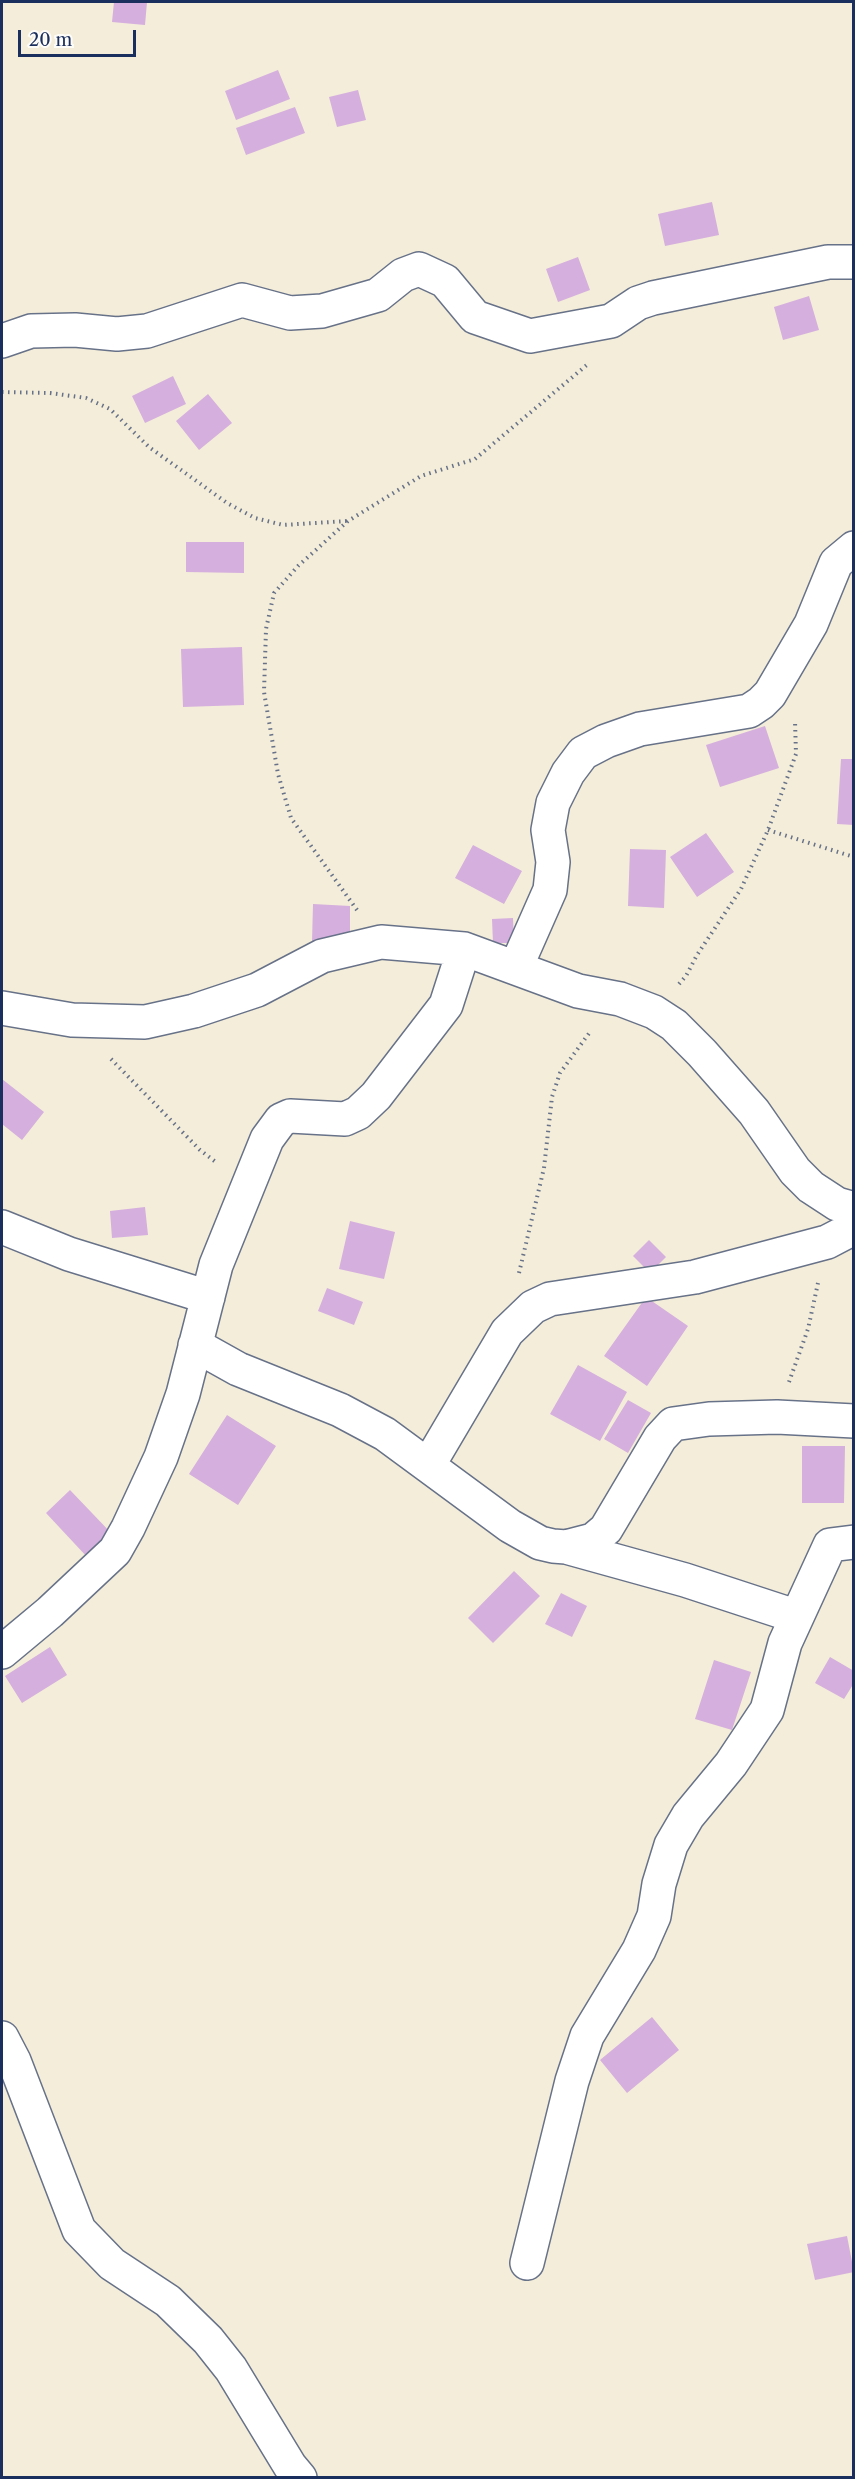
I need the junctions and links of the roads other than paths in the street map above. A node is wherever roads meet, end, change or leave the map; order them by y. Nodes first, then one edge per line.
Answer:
1 (854, 262) edge
2 (2, 341) edge
3 (854, 548) edge
4 (464, 949) junction
5 (516, 967) junction
6 (2, 1008) edge
7 (854, 1209) edge
8 (2, 1227) edge
9 (840, 1235) edge
10 (208, 1297) junction
11 (195, 1345) junction
12 (854, 1421) edge
13 (429, 1464) junction
14 (854, 1542) edge
15 (566, 1547) junction
16 (795, 1616) junction
17 (2, 1652) edge
18 (2, 2038) edge
19 (527, 2263) dead end
20 (300, 2478) edge

1 - 2 street
3 - 5 street
4 - 5 street
4 - 6 street
4 - 10 street
5 - 7 street
8 - 10 street
9 - 13 street
10 - 11 street
11 - 13 street
11 - 17 street
12 - 15 street
13 - 15 street
14 - 16 street
15 - 16 street
16 - 19 street
18 - 20 street

